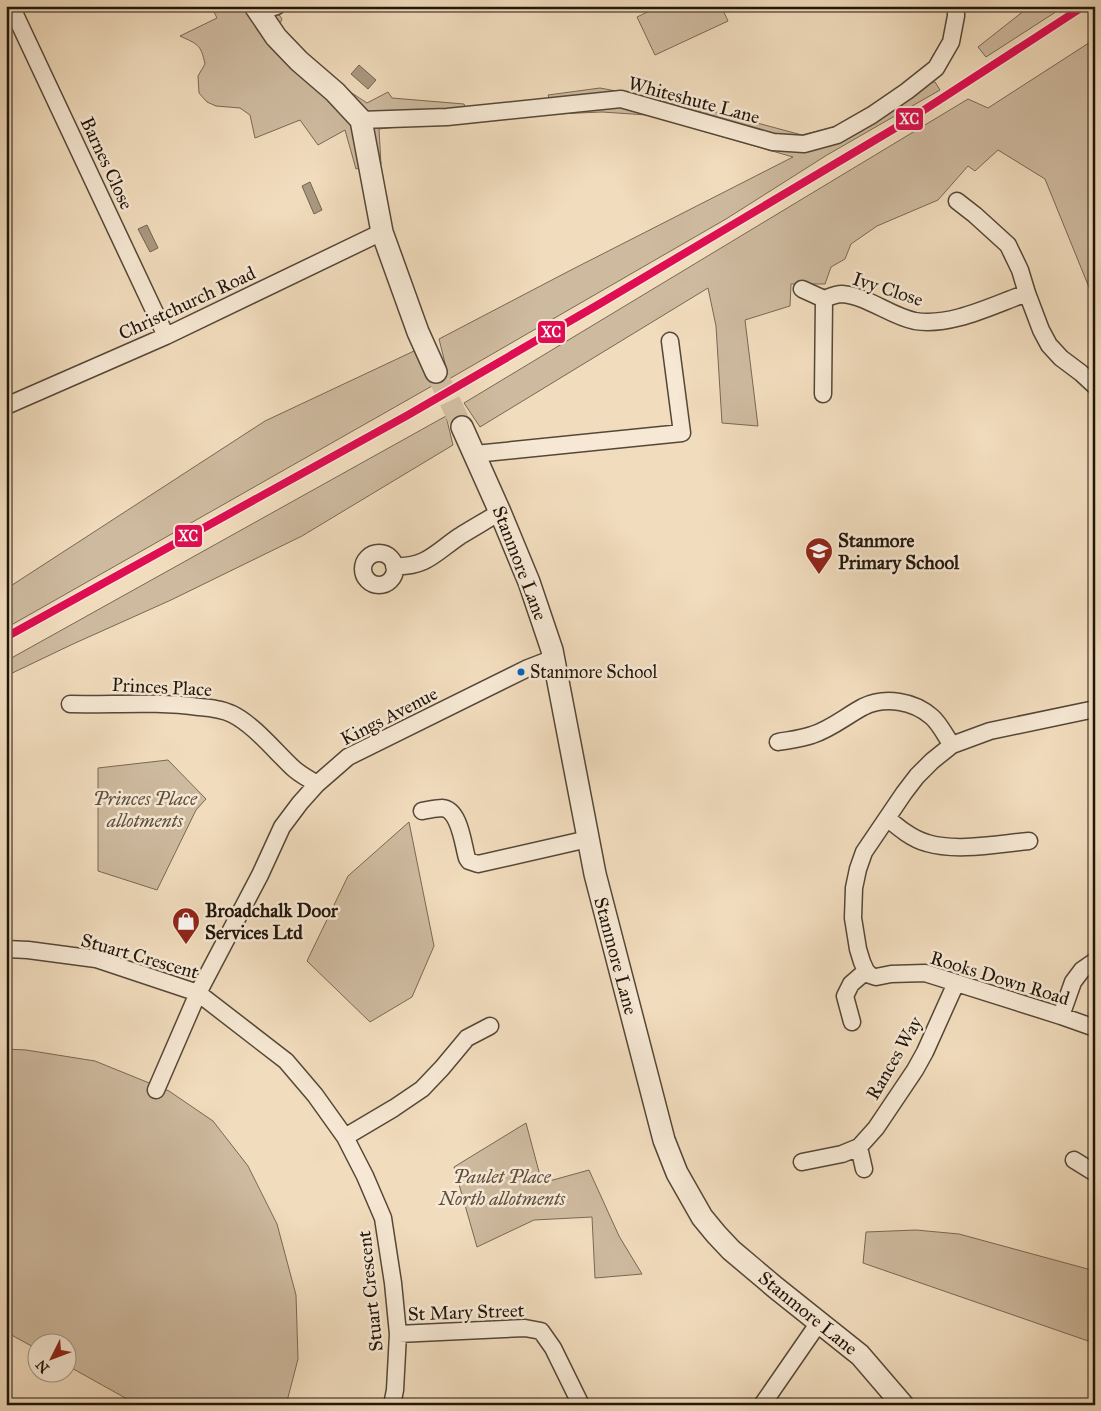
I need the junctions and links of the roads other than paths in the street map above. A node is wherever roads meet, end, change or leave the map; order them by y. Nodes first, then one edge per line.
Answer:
1 (11, 6) edge
2 (956, 6) edge
3 (264, 8) edge
4 (361, 120) junction
5 (957, 201) dead end
6 (382, 232) junction
7 (802, 289) dead end
8 (1027, 293) junction
9 (824, 299) junction
10 (166, 336) junction
11 (670, 341) dead end
12 (436, 372) tunnel mouth
13 (1095, 386) edge
14 (823, 394) dead end
15 (6, 406) edge
16 (462, 427) tunnel mouth
17 (475, 454) junction
18 (500, 512) junction
19 (394, 566) dead end
20 (554, 658) junction
21 (70, 704) dead end
22 (1095, 709) edge
23 (778, 742) dead end
24 (952, 746) junction
25 (317, 784) junction
26 (422, 811) dead end
27 (887, 818) junction
28 (588, 838) junction
29 (1029, 841) dead end
30 (6, 949) edge
31 (1095, 961) edge
32 (866, 971) junction
33 (956, 983) junction
34 (198, 993) junction
35 (1061, 1016) junction
36 (852, 1022) dead end
37 (490, 1026) dead end
38 (1095, 1028) edge
39 (156, 1090) dead end
40 (345, 1137) junction
41 (859, 1147) junction
42 (1074, 1160) dead end
43 (802, 1162) dead end
44 (864, 1169) dead end
45 (1095, 1173) edge
46 (820, 1321) junction
47 (398, 1334) junction
48 (392, 1405) edge
49 (581, 1405) edge
50 (762, 1405) edge
51 (903, 1405) edge

1 - 10 street, Barnes Close
2 - 4 street, Whiteshute Lane
3 - 4 street
4 - 6 street
5 - 8 street
6 - 10 street, Christchurch Road
6 - 12 street
7 - 9 street
8 - 9 street, Ivy Close
8 - 13 street
9 - 14 street
10 - 15 street, Christchurch Road
11 - 17 street
16 - 17 street, Stanmore Lane
17 - 18 street, Stanmore Lane
18 - 19 street
18 - 20 street, Stanmore Lane
20 - 25 street, Kings Avenue
20 - 28 street, Stanmore Lane
21 - 25 street, Princes Place
22 - 24 street
23 - 24 street
24 - 27 street
25 - 34 street, Kings Avenue
26 - 28 street
27 - 29 street
27 - 32 street
28 - 46 street, Stanmore Lane
30 - 34 street, Stuart Crescent
31 - 35 street
32 - 33 street, Rooks Down Road
32 - 36 street
33 - 35 street, Rooks Down Road
33 - 41 street, Rances Way
34 - 39 street, Kings Avenue
34 - 40 street, Stuart Crescent
35 - 38 street, Rooks Down Road
37 - 40 street
40 - 47 street, Stuart Crescent
41 - 43 street, Rances Way
41 - 44 street
42 - 45 street
46 - 50 street
46 - 51 street, Stanmore Lane
47 - 48 street, Stuart Crescent
47 - 49 street, St Mary Street

